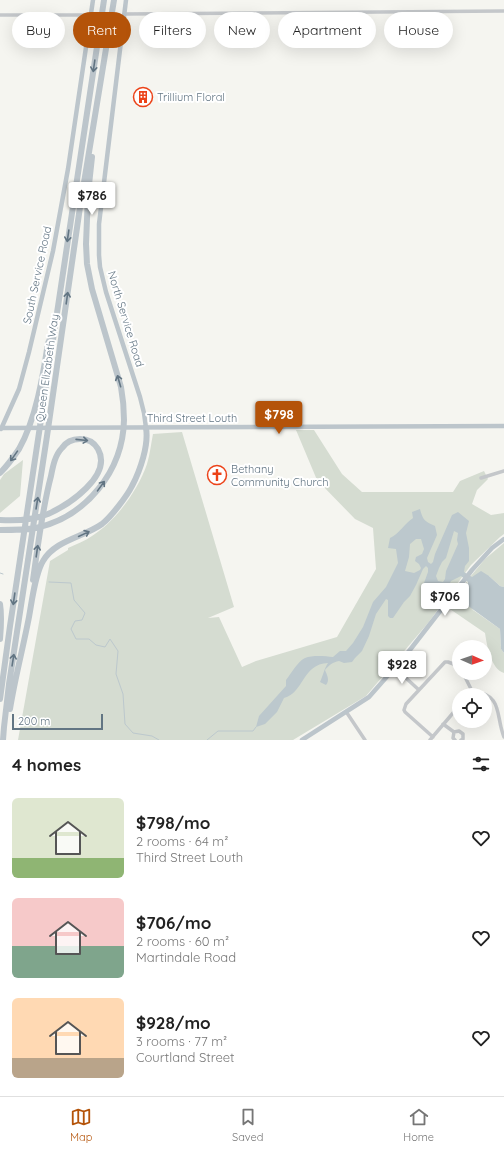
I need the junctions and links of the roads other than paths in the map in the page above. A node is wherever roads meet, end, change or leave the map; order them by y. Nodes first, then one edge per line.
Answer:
1 (93, 0) edge
2 (104, 0) edge
3 (114, 0) edge
4 (126, 0) edge
5 (504, 11) edge
6 (91, 12) edge
7 (124, 12) edge
8 (131, 14) edge
9 (0, 15) edge
10 (73, 15) edge
11 (85, 48) edge
12 (120, 48) edge
13 (97, 100) junction
14 (54, 330) junction
15 (504, 426) edge
16 (146, 428) junction
17 (0, 429) edge
18 (504, 470) edge
19 (0, 473) edge
20 (482, 478) dead end
21 (0, 520) edge
22 (0, 530) edge
23 (504, 539) edge
24 (0, 604) edge
25 (29, 618) junction
26 (0, 639) edge
27 (452, 663) edge
28 (395, 668) junction
29 (419, 690) junction
30 (0, 699) edge
31 (492, 700) edge
32 (347, 713) junction
33 (452, 714) edge
34 (443, 724) junction
35 (454, 732) junction
36 (504, 737) edge
37 (431, 738) edge
38 (5, 740) edge
39 (302, 740) edge
40 (365, 740) edge
41 (455, 740) edge
42 (461, 740) edge

1 - 6 street, South Service Road
2 -> 14 highway, Queen Elizabeth Way
3 - 13 highway, Queen Elizabeth Way
4 - 7 street, North Service Road
5 - 8 street
9 - 10 street
11 - 17 street, South Service Road
12 - 16 street, North Service Road
22 -> 13 highway
38 -> 13 highway, Queen Elizabeth Way
14 -> 19 highway
14 -> 30 highway, Queen Elizabeth Way
15 - 16 street, Third Street Louth
16 - 17 street, Third Street Louth
25 -> 16 highway
18 - 20 street
25 -> 21 highway
23 - 28 street
24 - 26 highway
25 - 38 highway
27 - 29 street
28 - 29 street
28 - 32 street
29 - 37 street
31 - 36 street
32 - 39 street
32 - 40 street
33 - 34 street
34 - 35 street
34 - 37 street
35 - 41 street
35 - 42 street

